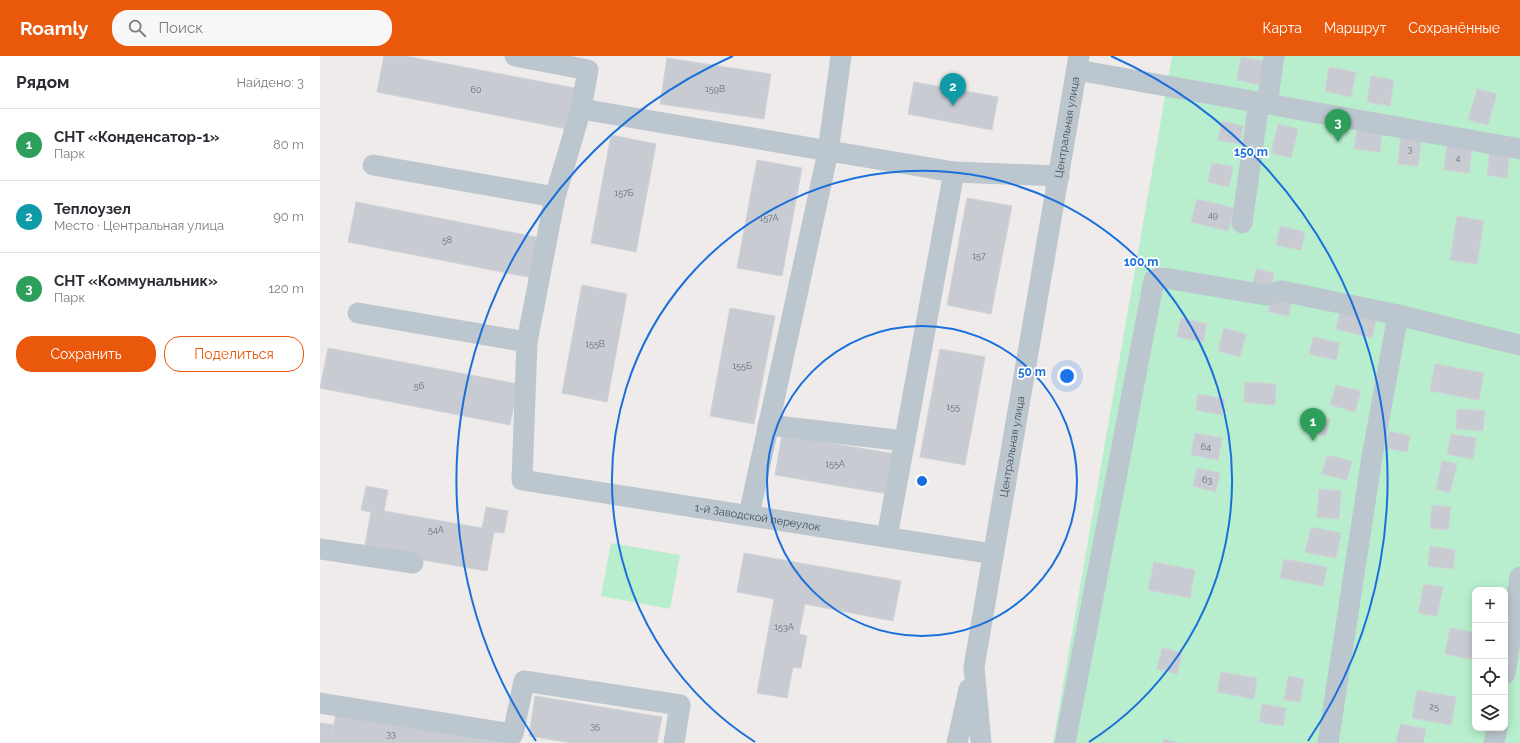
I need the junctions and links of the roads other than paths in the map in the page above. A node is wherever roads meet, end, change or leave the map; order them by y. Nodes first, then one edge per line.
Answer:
1 (515, 56) edge
2 (840, 56) edge
3 (1274, 56) edge
4 (1078, 63) edge
5 (1263, 103) junction
6 (581, 109) junction
7 (1520, 149) edge
8 (828, 152) junction
9 (374, 165) dead end
10 (954, 172) junction
11 (1059, 176) junction
12 (555, 197) junction
13 (1242, 223) dead end
14 (358, 313) dead end
15 (1398, 315) junction
16 (527, 342) junction
17 (1520, 345) edge
18 (768, 425) junction
19 (905, 442) junction
20 (748, 515) junction
21 (887, 537) junction
22 (320, 549) edge
23 (993, 554) junction
24 (413, 563) dead end
25 (1520, 576) edge
26 (1507, 659) edge
27 (974, 667) junction
28 (320, 703) edge
29 (1496, 731) edge
30 (674, 743) edge
31 (957, 743) edge
32 (980, 743) edge
33 (1065, 743) edge
34 (1328, 743) edge
35 (1494, 743) edge

1 - 6 street
2 - 8 street
3 - 5 street
4 - 5 street
4 - 11 street, Центральная улица
5 - 7 street
5 - 13 street
6 - 8 street
6 - 12 street
8 - 10 street
8 - 18 street
9 - 12 street
10 - 11 street
10 - 19 street
11 - 23 street, Центральная улица
12 - 16 street
14 - 16 street
15 - 17 street
15 - 33 street
15 - 34 street
16 - 20 street, 1-й Заводской переулок
18 - 19 street
18 - 20 street
19 - 21 street
20 - 21 street, 1-й Заводской переулок
21 - 23 street, 1-й Заводской переулок
22 - 24 street
23 - 27 street, Центральная улица
25 - 26 street
27 - 31 street
27 - 32 street, Центральная улица
28 - 30 street
29 - 35 street

